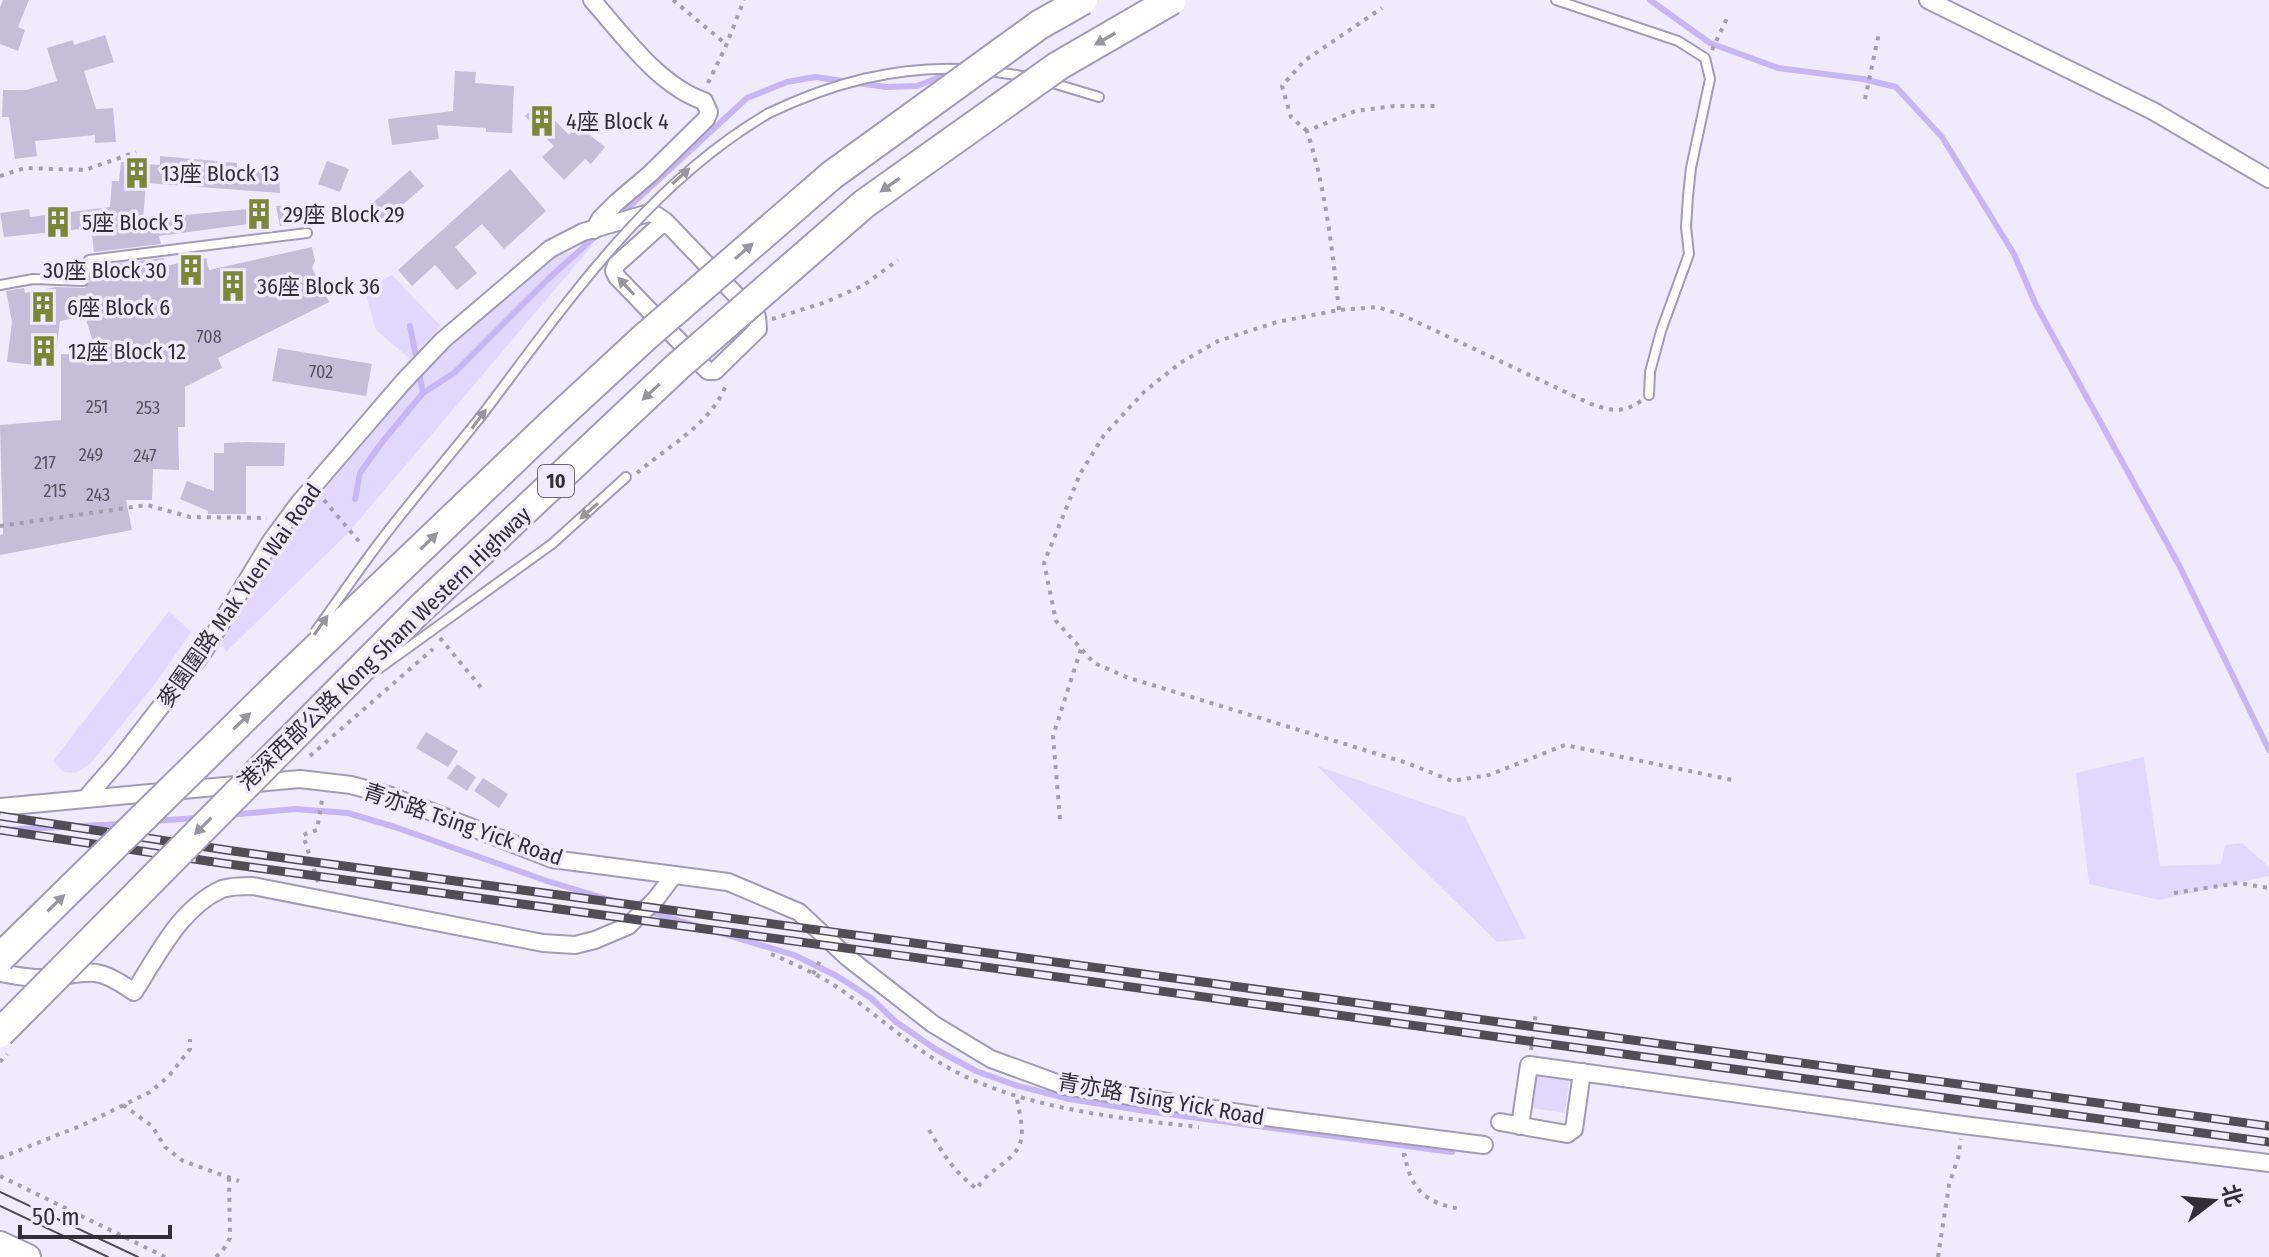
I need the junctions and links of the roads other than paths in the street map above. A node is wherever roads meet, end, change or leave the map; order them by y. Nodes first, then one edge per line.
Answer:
1 (592, 0) edge
2 (1083, 0) edge
3 (1172, 0) edge
4 (1556, 0) edge
5 (1928, 0) edge
6 (1099, 97) dead end
7 (2269, 179) edge
8 (665, 221) junction
9 (594, 230) junction
10 (307, 233) dead end
11 (0, 285) edge
12 (1649, 395) road end
13 (626, 477) dead end
14 (372, 674) dead end
15 (360, 683) dead end
16 (275, 688) junction
17 (311, 718) junction
18 (86, 798) junction
19 (0, 807) edge
20 (674, 875) junction
21 (0, 958) edge
22 (0, 973) edge
23 (0, 1033) edge
24 (1582, 1072) junction
25 (1500, 1122) dead end
26 (1520, 1126) junction
27 (1484, 1145) dead end
28 (2269, 1163) edge
29 (0, 1244) edge
30 (28, 1257) edge

1 - 9 street
16 -> 2 highway, 港深西部公路 Kong Sham Western Highway / 10, bridge
3 -> 17 highway, 港深西部公路 Kong Sham Western Highway / 10, bridge
4 - 12 lane
5 - 7 street
16 -> 6 lane, bridge
8 -> 8 street
8 - 9 street, 麥園圍路 Mak Yuen Wai Road
9 - 18 street, 麥園圍路 Mak Yuen Wai Road
10 - 11 lane
13 -> 14 lane, bridge
15 - 17 lane, bridge
21 -> 16 highway, 港深西部公路 Kong Sham Western Highway / 10, bridge
17 -> 23 highway, 港深西部公路 Kong Sham Western Highway / 10, bridge
18 - 19 street, 青亦路 Tsing Yick Road
18 - 20 street, 青亦路 Tsing Yick Road
20 - 22 street
20 - 27 street, 青亦路 Tsing Yick Road
24 - 26 street
24 - 26 street
24 - 28 street
25 - 26 street
29 - 30 main road

